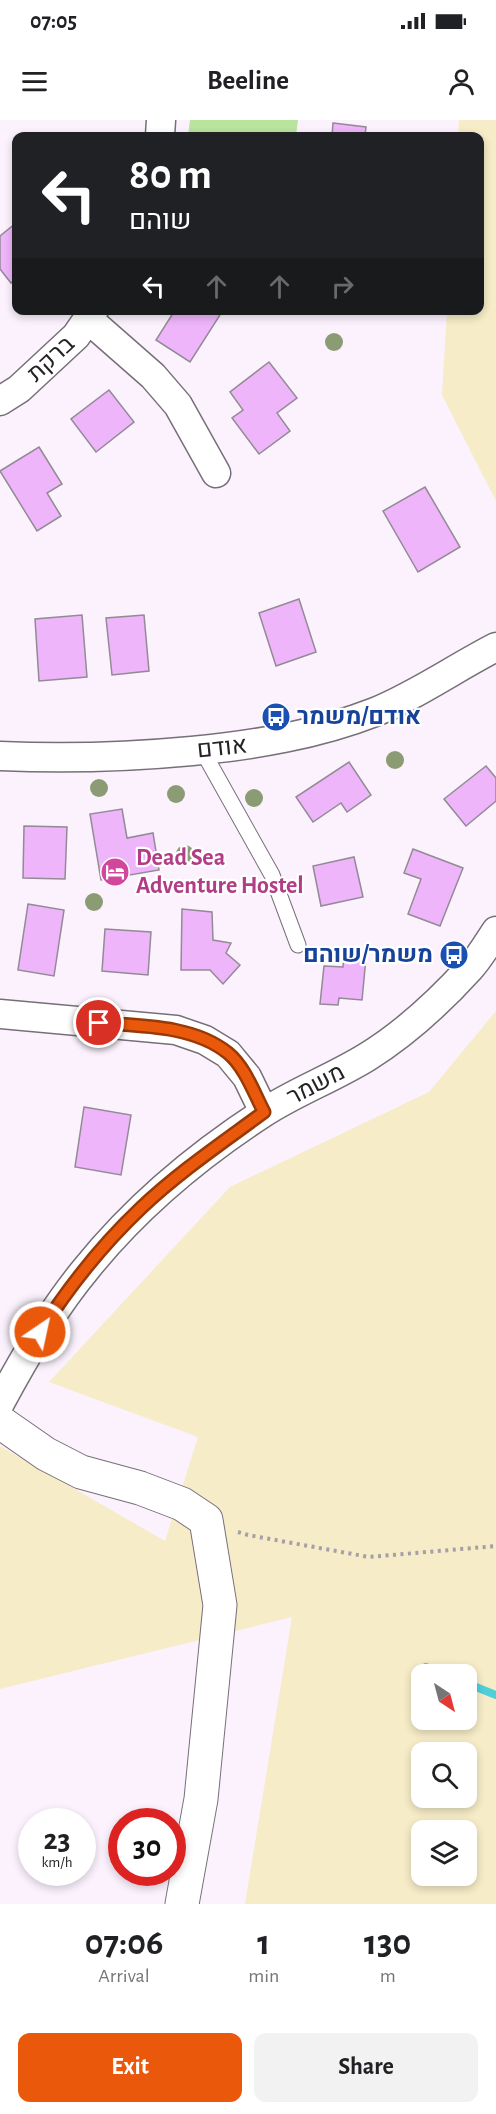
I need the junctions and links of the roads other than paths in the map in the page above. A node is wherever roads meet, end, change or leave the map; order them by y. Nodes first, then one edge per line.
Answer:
1 (91, 315) edge
2 (0, 400) edge
3 (216, 473) dead end
4 (496, 647) edge
5 (202, 750) junction
6 (0, 756) edge
7 (496, 931) edge
8 (298, 945) dead end
9 (0, 1014) edge
10 (264, 1112) junction
11 (0, 1403) edge
12 (0, 1422) edge
13 (182, 1904) edge

1 - 2 street, ברקת
1 - 3 street
4 - 5 street, אודם
5 - 6 street, אודם
5 - 8 lane
7 - 10 street, משמר
9 - 10 street
10 - 11 street, משמר
12 - 13 main road

